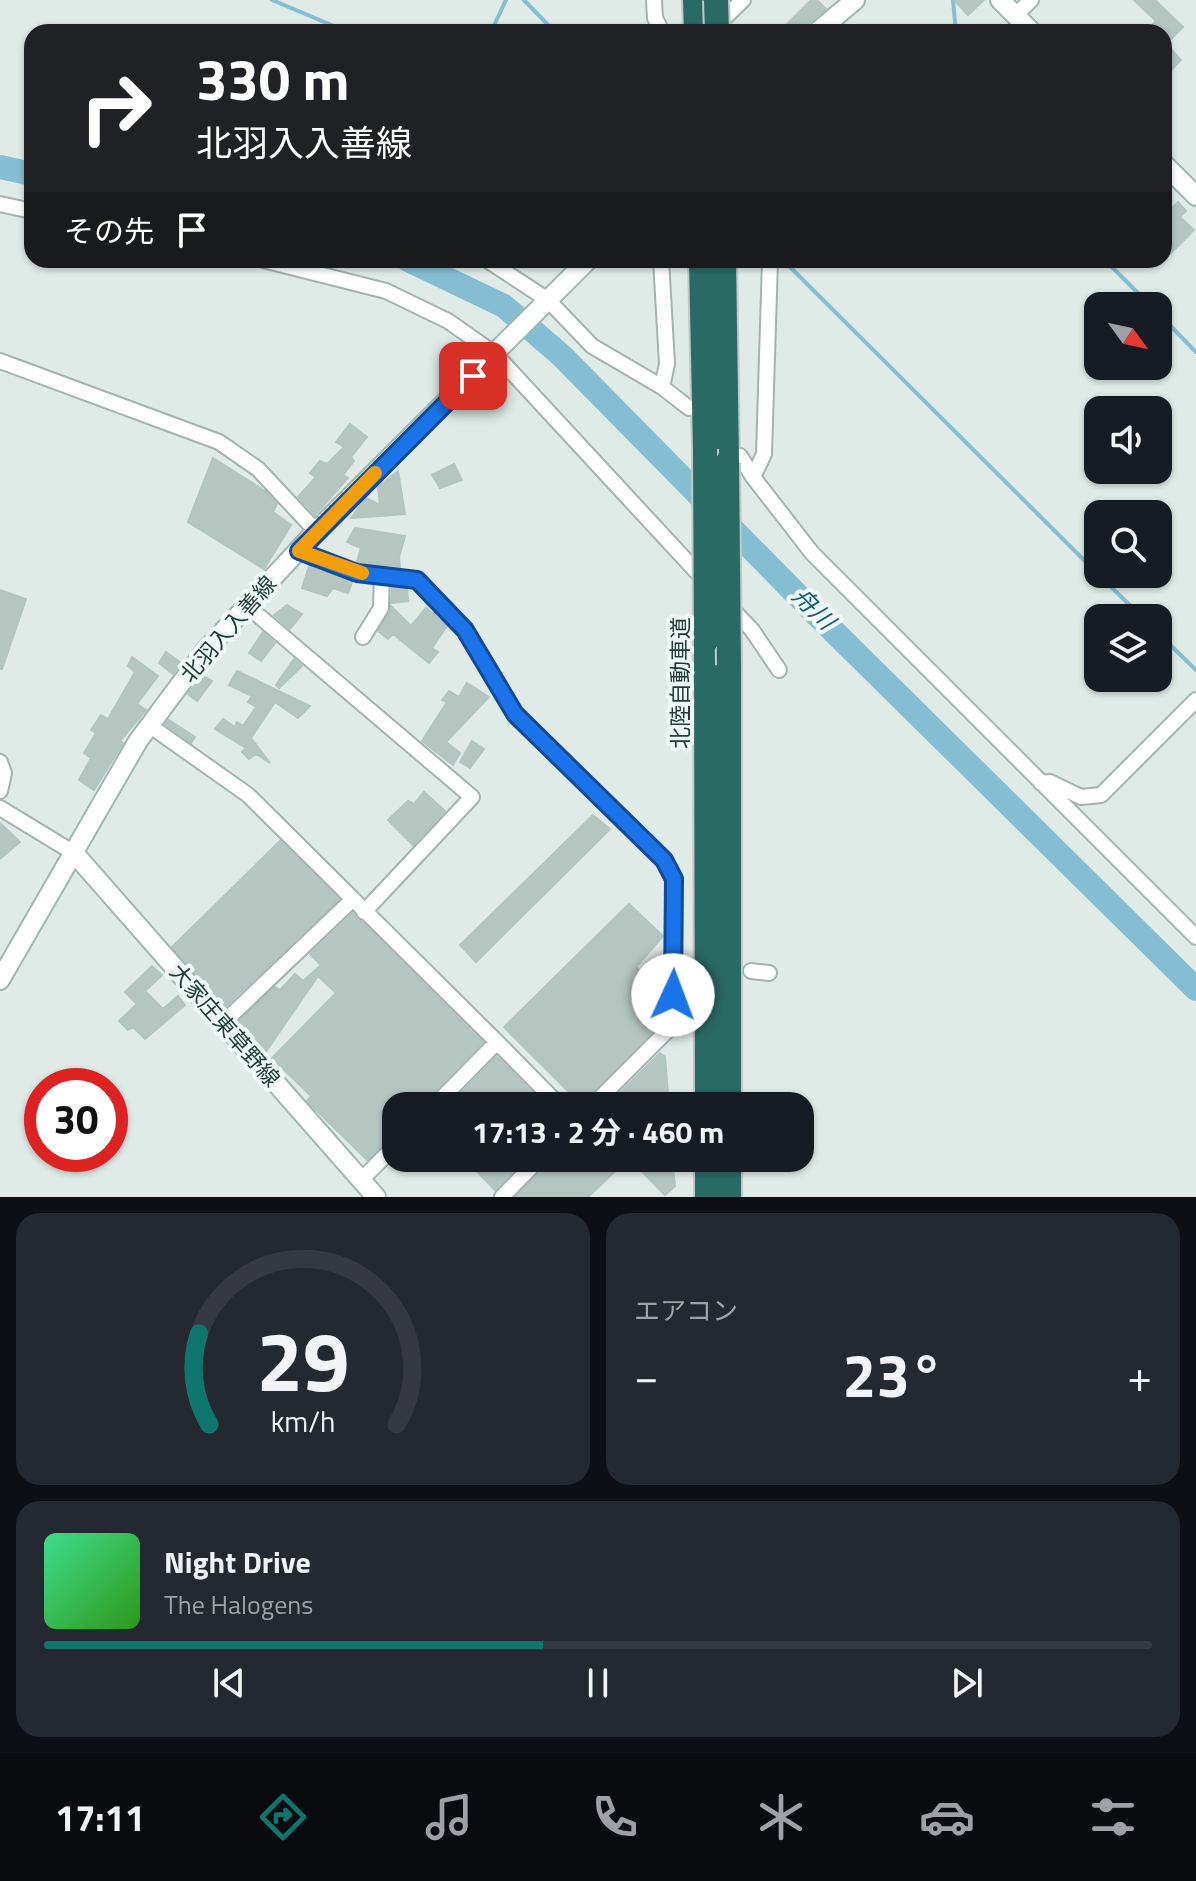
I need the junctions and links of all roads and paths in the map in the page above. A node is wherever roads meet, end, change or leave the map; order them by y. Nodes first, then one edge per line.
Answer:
1 (654, 0) edge
2 (695, 0) edge
3 (716, 0) edge
4 (743, 0) edge
5 (855, 0) edge
6 (1000, 0) edge
7 (1031, 0) edge
8 (1015, 16) junction
9 (658, 24) edge
10 (696, 24) edge
11 (717, 24) edge
12 (718, 24) edge
13 (826, 24) edge
14 (1024, 24) edge
15 (1172, 172) edge
16 (1196, 196) edge
17 (0, 204) edge
18 (24, 209) edge
19 (295, 268) edge
20 (498, 268) edge
21 (580, 268) edge
22 (661, 268) edge
23 (701, 268) edge
24 (724, 268) edge
25 (770, 268) edge
26 (545, 303) junction
27 (495, 354) junction
28 (0, 361) edge
29 (662, 387) junction
30 (689, 408) dead end
31 (734, 459) junction
32 (753, 477) junction
33 (316, 531) junction
34 (299, 551) junction
35 (382, 575) junction
36 (246, 605) junction
37 (363, 637) dead end
38 (779, 670) dead end
39 (1196, 700) edge
40 (149, 725) junction
41 (0, 762) edge
42 (1041, 783) junction
43 (0, 791) edge
44 (0, 808) edge
45 (74, 853) junction
46 (352, 900) junction
47 (364, 912) junction
48 (1196, 937) edge
49 (751, 971) tunnel mouth
50 (769, 973) dead end
51 (0, 978) edge
52 (223, 1023) junction
53 (497, 1042) junction
54 (448, 1092) edge
55 (546, 1092) edge
56 (606, 1092) edge
57 (707, 1092) edge
58 (729, 1092) edge
59 (382, 1159) edge
60 (526, 1172) edge
61 (707, 1172) edge
62 (729, 1172) edge
63 (361, 1180) junction
64 (376, 1197) edge
65 (502, 1197) edge
66 (707, 1197) edge
67 (729, 1197) edge

1 - 9 street
2 - 10 highway
3 - 11 highway, bridge
4 - 12 street
5 - 13 main road
6 - 8 main road
7 - 8 street
8 - 14 main road
15 - 16 main road
17 - 18 street
19 - 27 street
20 - 26 street
21 - 26 main road, 北羽入入善線
22 - 29 street
23 - 57 highway, 北陸自動車道, bridge
24 - 31 highway
25 - 32 street
26 - 27 main road, 北羽入入善線
26 - 29 street
27 - 33 main road, 北羽入入善線
27 - 38 street
28 - 33 street
29 - 30 street
31 - 32 street
31 - 58 highway, bridge
32 - 42 street
33 - 34 main road, 北羽入入善線
34 - 35 street
34 - 36 main road, 北羽入入善線
35 - 37 street
35 - 56 street
36 - 40 main road, 北羽入入善線
36 - 47 street
39 - 42 street
40 - 45 main road, 北羽入入善線
40 - 46 street
41 - 43 street
42 - 48 street
44 - 45 street
45 - 51 main road, 北羽入入善線
45 - 52 main road, 大家庄東草野線
46 - 47 street
46 - 52 street
47 - 53 street
49 - 50 street
52 - 63 main road, 大家庄東草野線
53 - 54 street
53 - 55 street
59 - 63 street
60 - 65 street
61 - 66 highway
62 - 67 highway
63 - 64 main road, 大家庄東草野線

